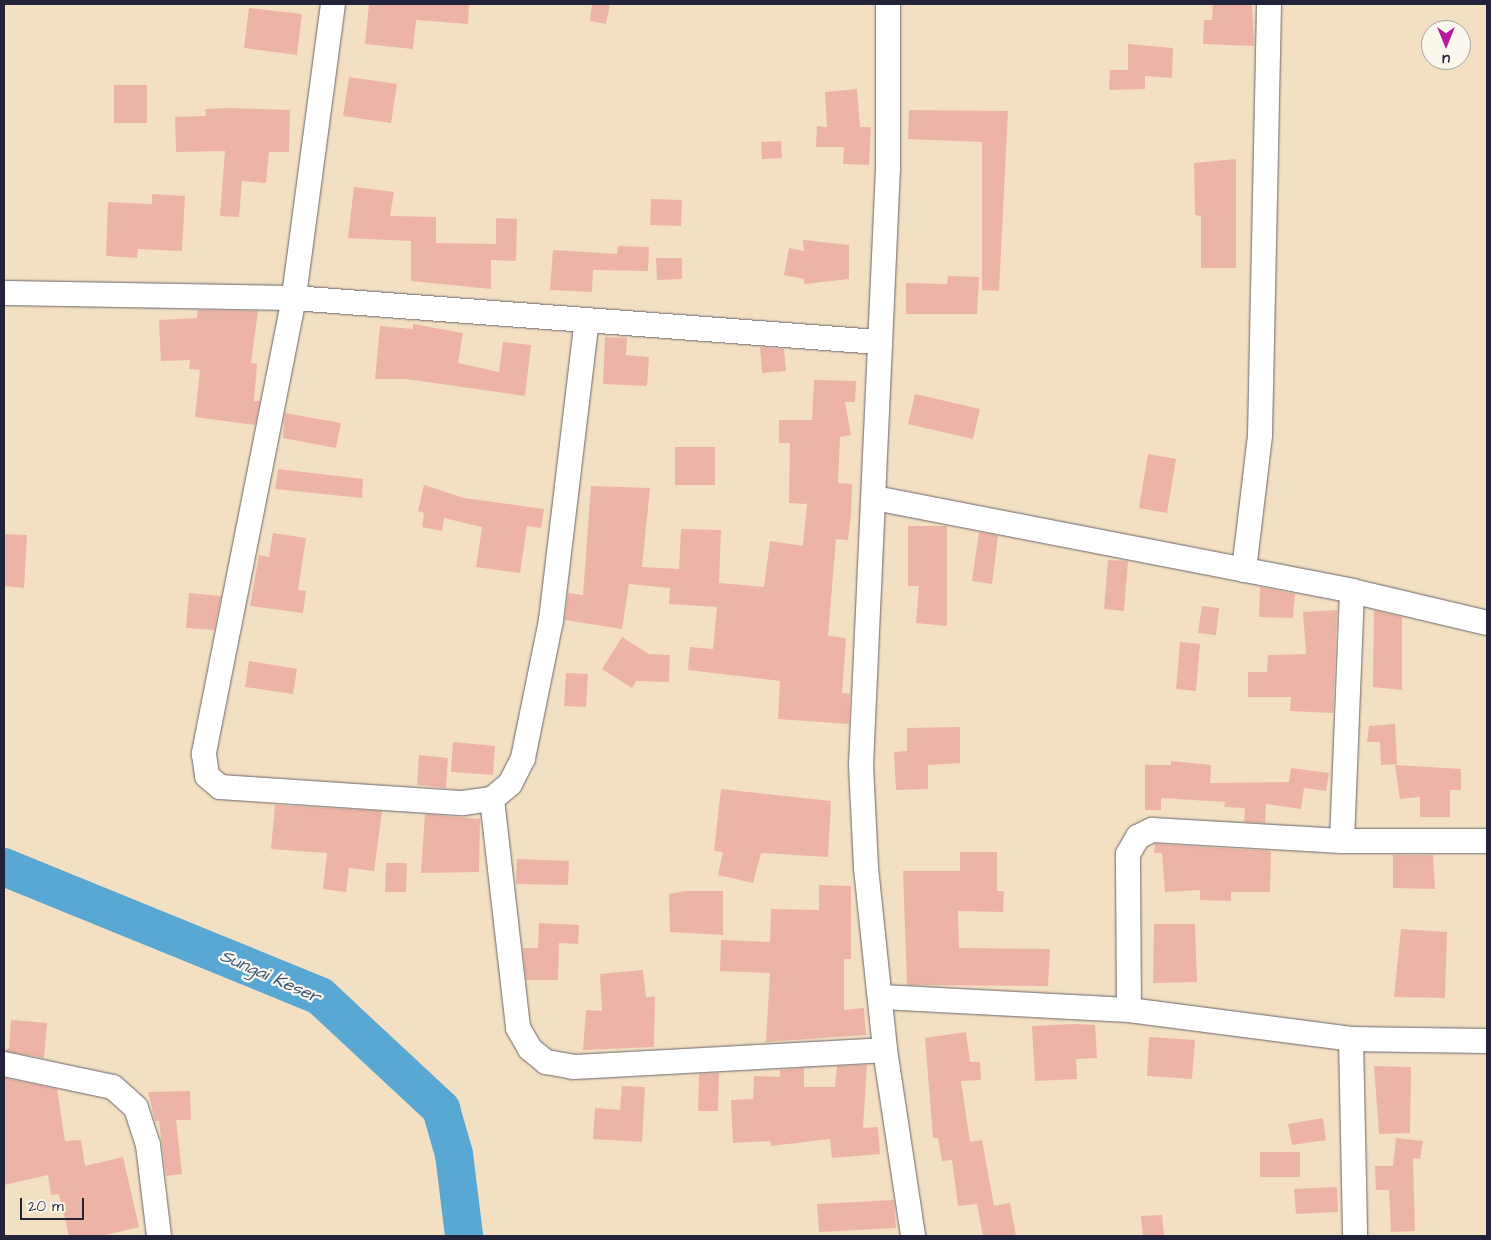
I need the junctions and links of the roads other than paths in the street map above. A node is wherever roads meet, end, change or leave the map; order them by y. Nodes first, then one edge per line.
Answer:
1 (333, 4) edge
2 (888, 4) edge
3 (1269, 4) edge
4 (4, 293) edge
5 (294, 298) junction
6 (586, 320) junction
7 (878, 342) junction
8 (875, 498) junction
9 (1244, 570) junction
10 (1352, 591) junction
11 (1487, 623) edge
12 (492, 799) junction
13 (1342, 841) junction
14 (1487, 841) edge
15 (882, 998) junction
16 (1129, 1010) junction
17 (1351, 1039) junction
18 (1487, 1041) edge
19 (885, 1050) junction
20 (4, 1064) edge
21 (159, 1236) edge
22 (913, 1236) edge
23 (1355, 1236) edge

1 - 5 street
2 - 7 street
3 - 9 street
4 - 5 street
5 - 6 street
5 - 12 street
6 - 7 street
6 - 12 street
7 - 8 street
8 - 9 street
8 - 15 street
9 - 10 street
10 - 11 street
10 - 13 street
12 - 19 street
13 - 14 street
13 - 16 street
15 - 16 street
15 - 19 street
16 - 17 street
17 - 18 street
17 - 23 street
19 - 22 street
20 - 21 street

